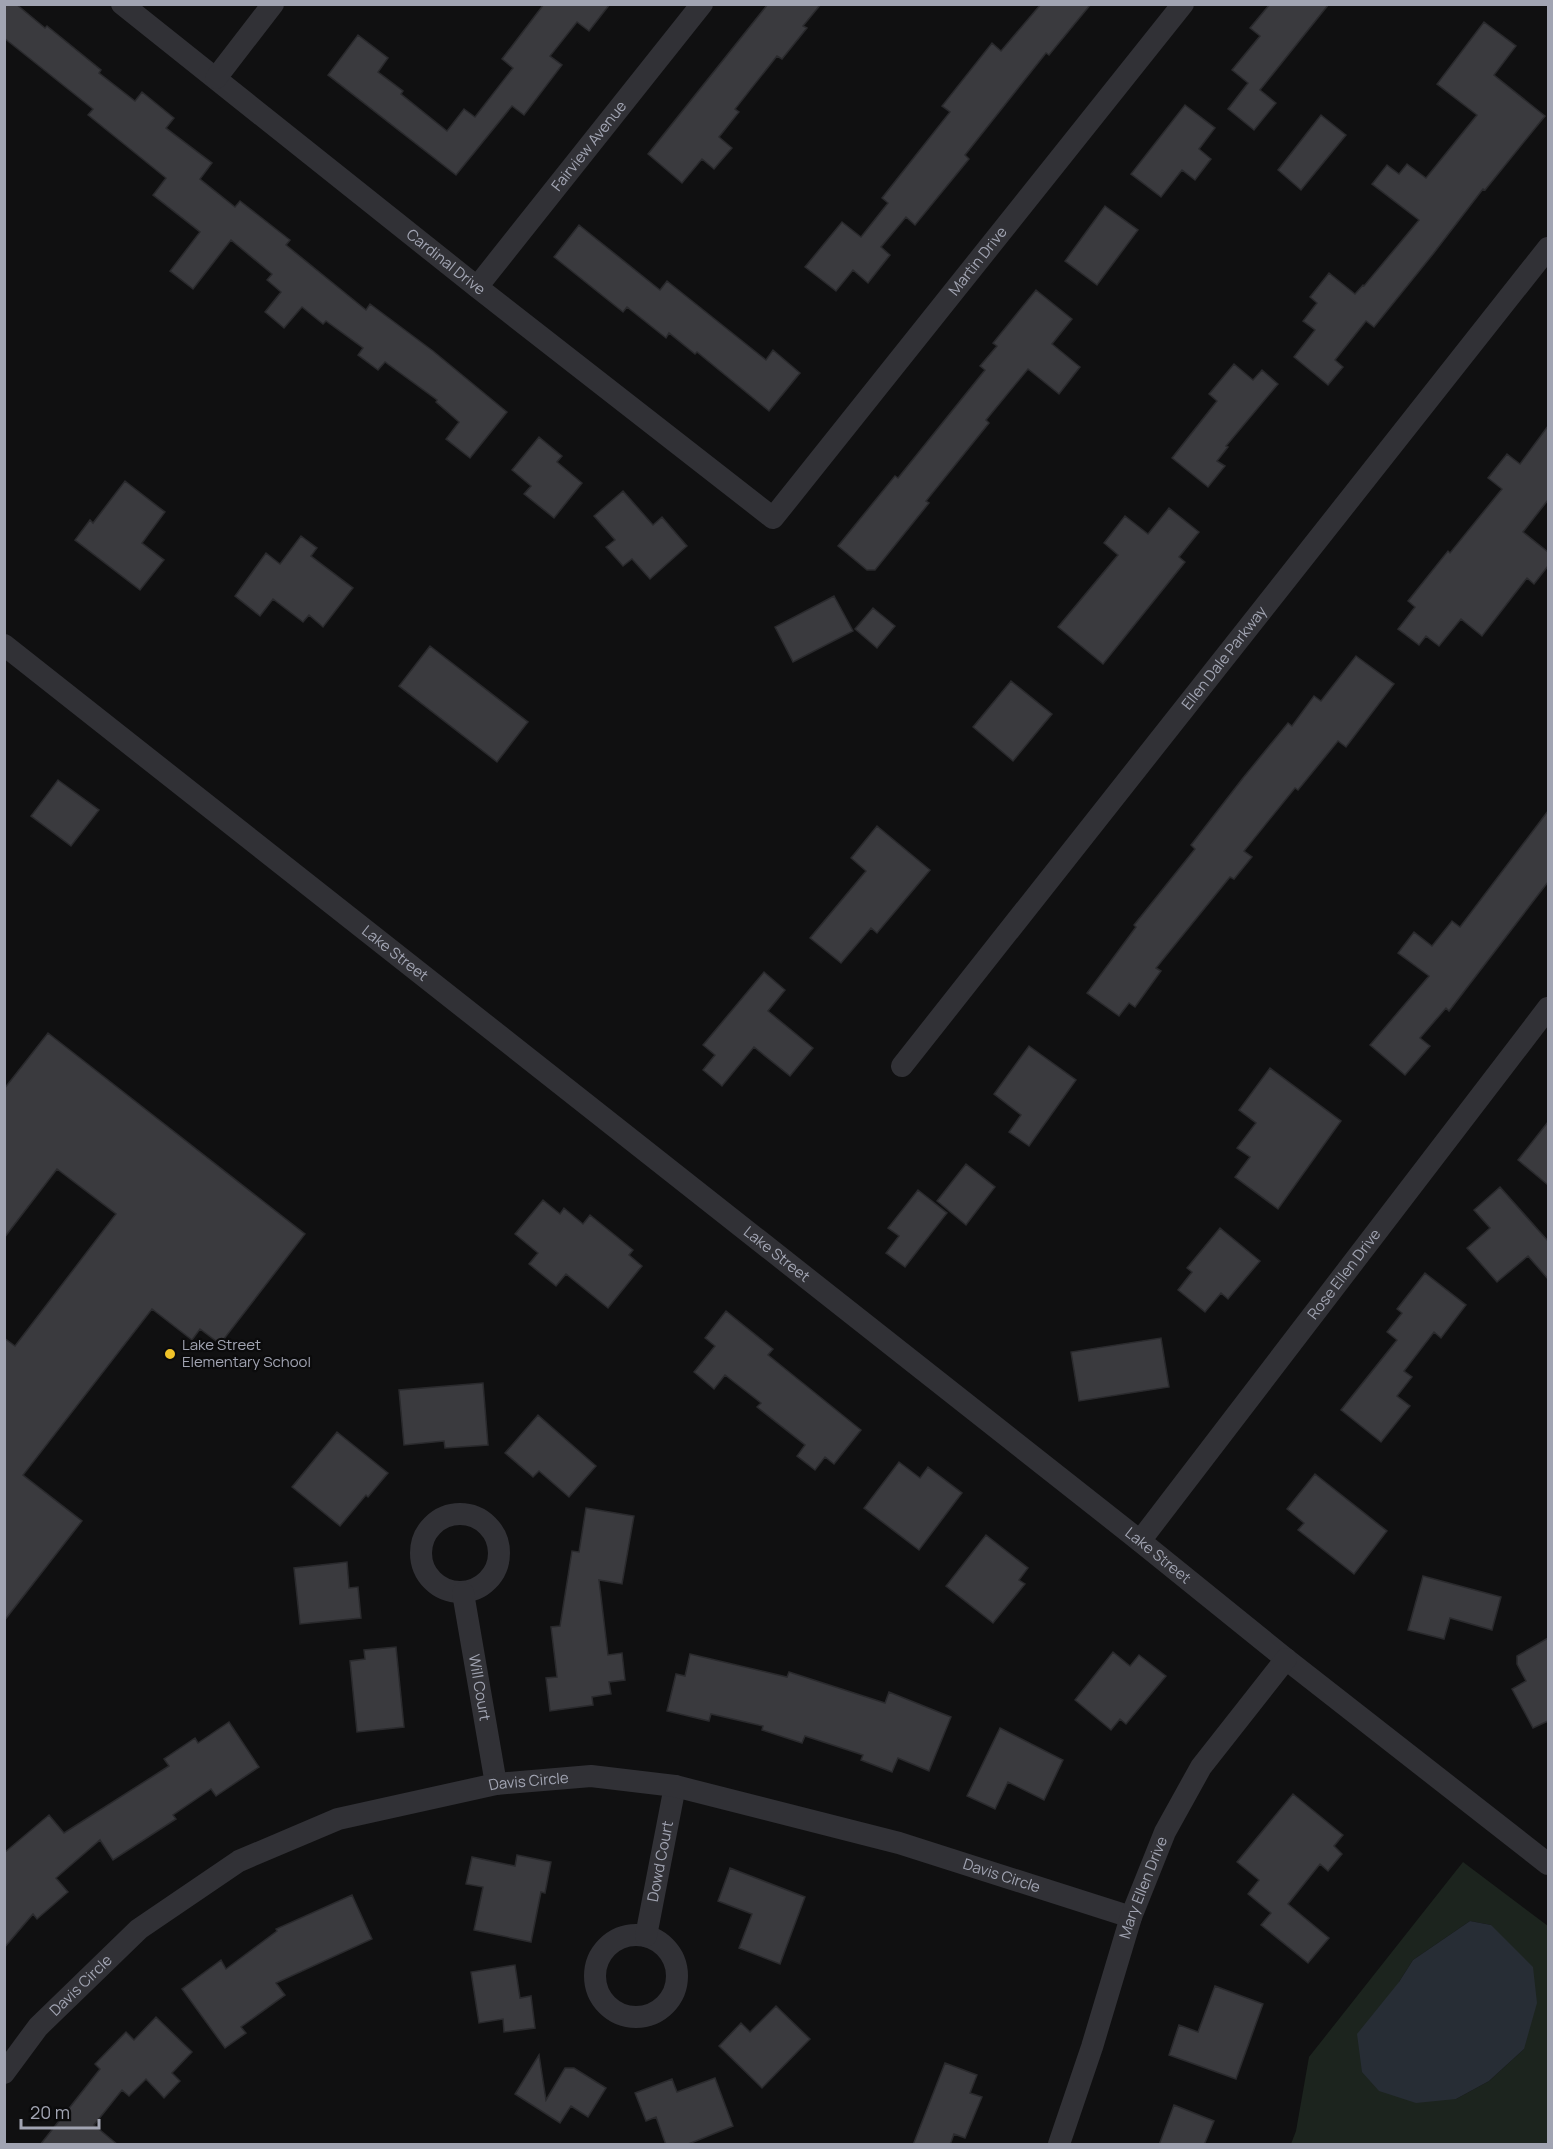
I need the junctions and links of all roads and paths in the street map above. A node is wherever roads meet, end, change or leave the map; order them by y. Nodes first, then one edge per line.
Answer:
1 (122, 4) edge
2 (273, 4) edge
3 (702, 4) edge
4 (1183, 4) edge
5 (216, 78) junction
6 (1548, 248) edge
7 (477, 287) junction
8 (773, 518) joint
9 (4, 645) edge
10 (1548, 1008) edge
11 (902, 1066) dead end
12 (1140, 1542) junction
13 (463, 1593) dead end
14 (1286, 1659) junction
15 (496, 1784) junction
16 (675, 1786) junction
17 (1548, 1864) edge
18 (1131, 1917) junction
19 (646, 1936) dead end
20 (4, 2073) edge
21 (1059, 2145) edge

1 - 5 street, Cardinal Drive
2 - 5 street
3 - 7 street, Fairview Avenue
4 - 8 street, Martin Drive
5 - 7 street, Cardinal Drive
6 - 11 street, Ellen Dale Parkway
7 - 8 street, Cardinal Drive
9 - 12 street, Lake Street
10 - 12 street, Rose Ellen Drive
12 - 14 street, Lake Street
13 - 15 street, Will Court
14 - 17 street, Lake Street
14 - 18 street, Mary Ellen Drive
15 - 16 street, Davis Circle
15 - 20 street, Davis Circle
16 - 18 street, Davis Circle
16 - 19 street, Dowd Court
18 - 21 street, Mary Ellen Drive

